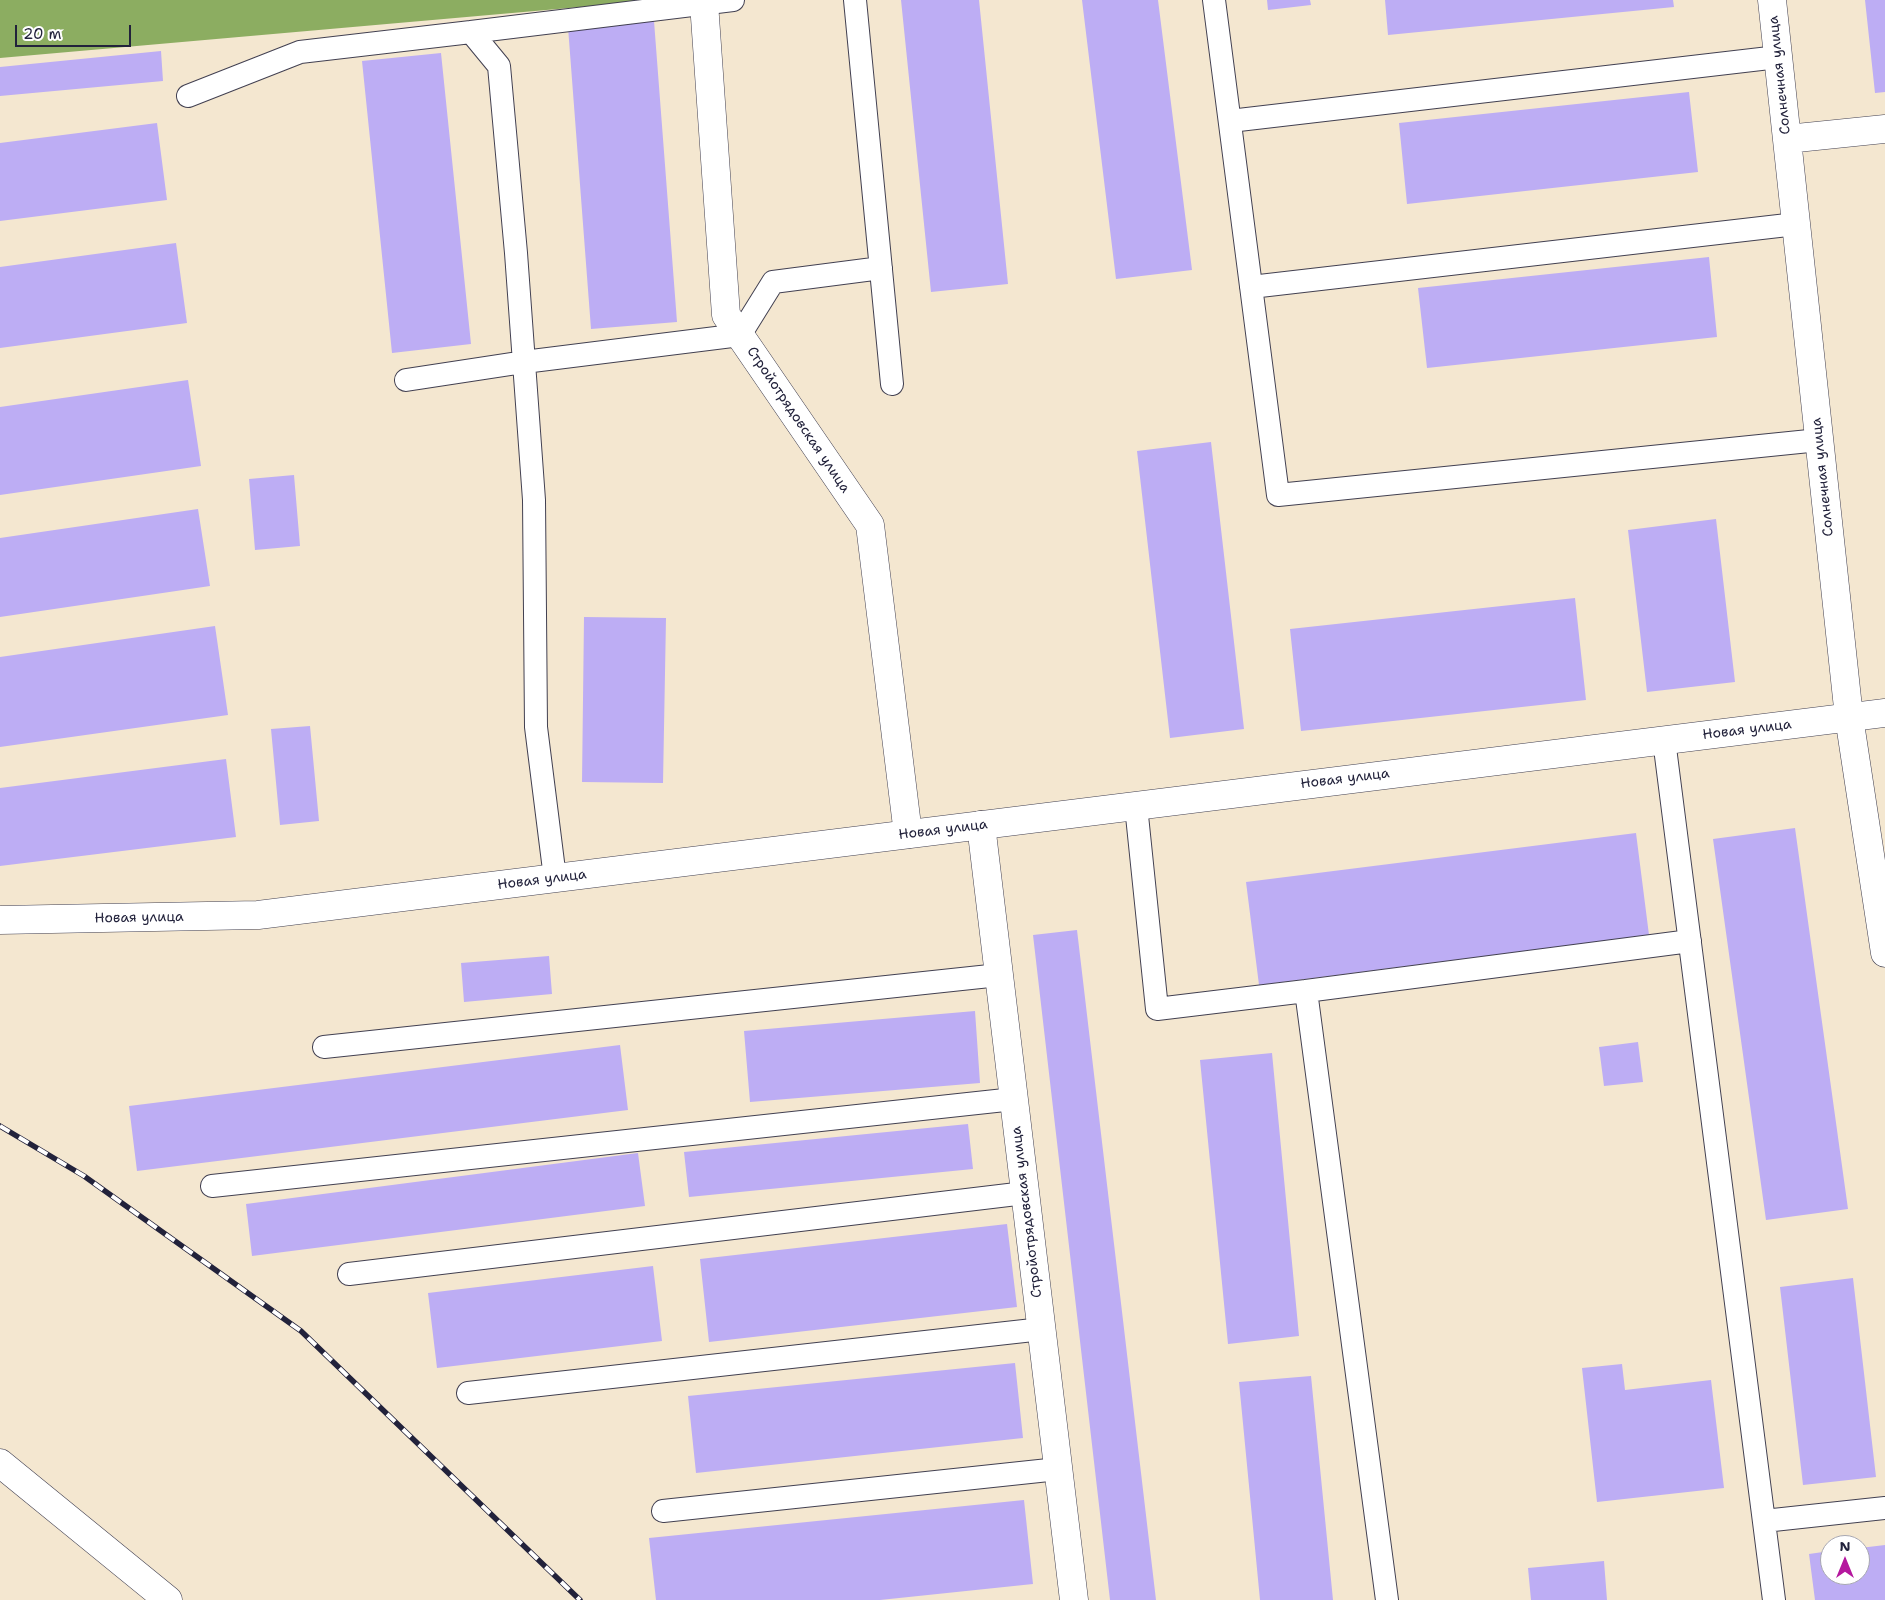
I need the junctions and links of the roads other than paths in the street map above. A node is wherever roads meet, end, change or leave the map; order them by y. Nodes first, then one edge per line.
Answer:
1 (733, 0) edge
2 (855, 0) edge
3 (1214, 0) edge
4 (1772, 0) edge
5 (704, 3) junction
6 (471, 32) junction
7 (1778, 57) junction
8 (188, 96) dead end
9 (1230, 120) junction
10 (1885, 129) edge
11 (1787, 139) junction
12 (1796, 224) junction
13 (881, 268) junction
14 (1251, 287) junction
15 (740, 335) junction
16 (524, 362) junction
17 (406, 380) dead end
18 (892, 384) dead end
19 (1820, 440) junction
20 (1885, 713) edge
21 (1849, 717) junction
22 (1664, 740) junction
23 (1136, 806) junction
24 (981, 825) junction
25 (908, 834) junction
26 (555, 878) junction
27 (0, 920) edge
28 (1690, 941) junction
29 (1885, 953) edge
30 (999, 975) junction
31 (1306, 991) junction
32 (324, 1047) dead end
33 (1014, 1099) junction
34 (212, 1186) dead end
35 (1025, 1193) junction
36 (349, 1274) dead end
37 (1042, 1329) junction
38 (468, 1393) dead end
39 (0, 1463) edge
40 (1058, 1469) junction
41 (1885, 1508) edge
42 (663, 1511) dead end
43 (1764, 1521) junction
44 (168, 1600) edge
45 (1074, 1600) edge
46 (1387, 1600) edge
47 (1774, 1600) edge

1 - 5 lane
2 - 13 lane
3 - 9 lane
4 - 7 street, Солнечная улица
5 - 6 lane
5 - 15 street, Стройотрядовская улица
6 - 8 lane
6 - 16 lane
7 - 9 lane
7 - 11 street, Солнечная улица
9 - 14 lane
10 - 11 street
11 - 12 street, Солнечная улица
12 - 14 lane
12 - 19 street, Солнечная улица
13 - 15 lane
13 - 18 lane
14 - 19 lane
15 - 16 lane
15 - 25 street, Стройотрядовская улица
16 - 17 lane
16 - 26 lane
19 - 21 street, Солнечная улица
20 - 21 street, Новая улица
21 - 22 street, Новая улица
21 - 29 street, Солнечная улица
22 - 23 street, Новая улица
22 - 28 lane
23 - 24 street, Новая улица
23 - 31 lane
24 - 25 street, Новая улица
24 - 30 street, Стройотрядовская улица
25 - 26 street, Новая улица
26 - 27 street, Новая улица
28 - 31 lane
28 - 43 lane
30 - 32 lane
30 - 33 street, Стройотрядовская улица
31 - 46 lane
33 - 34 lane
33 - 35 street, Стройотрядовская улица
35 - 36 lane
35 - 37 street, Стройотрядовская улица
37 - 38 lane
37 - 40 street, Стройотрядовская улица
39 - 44 street
40 - 42 lane
40 - 45 street, Стройотрядовская улица
41 - 43 lane
43 - 47 lane

